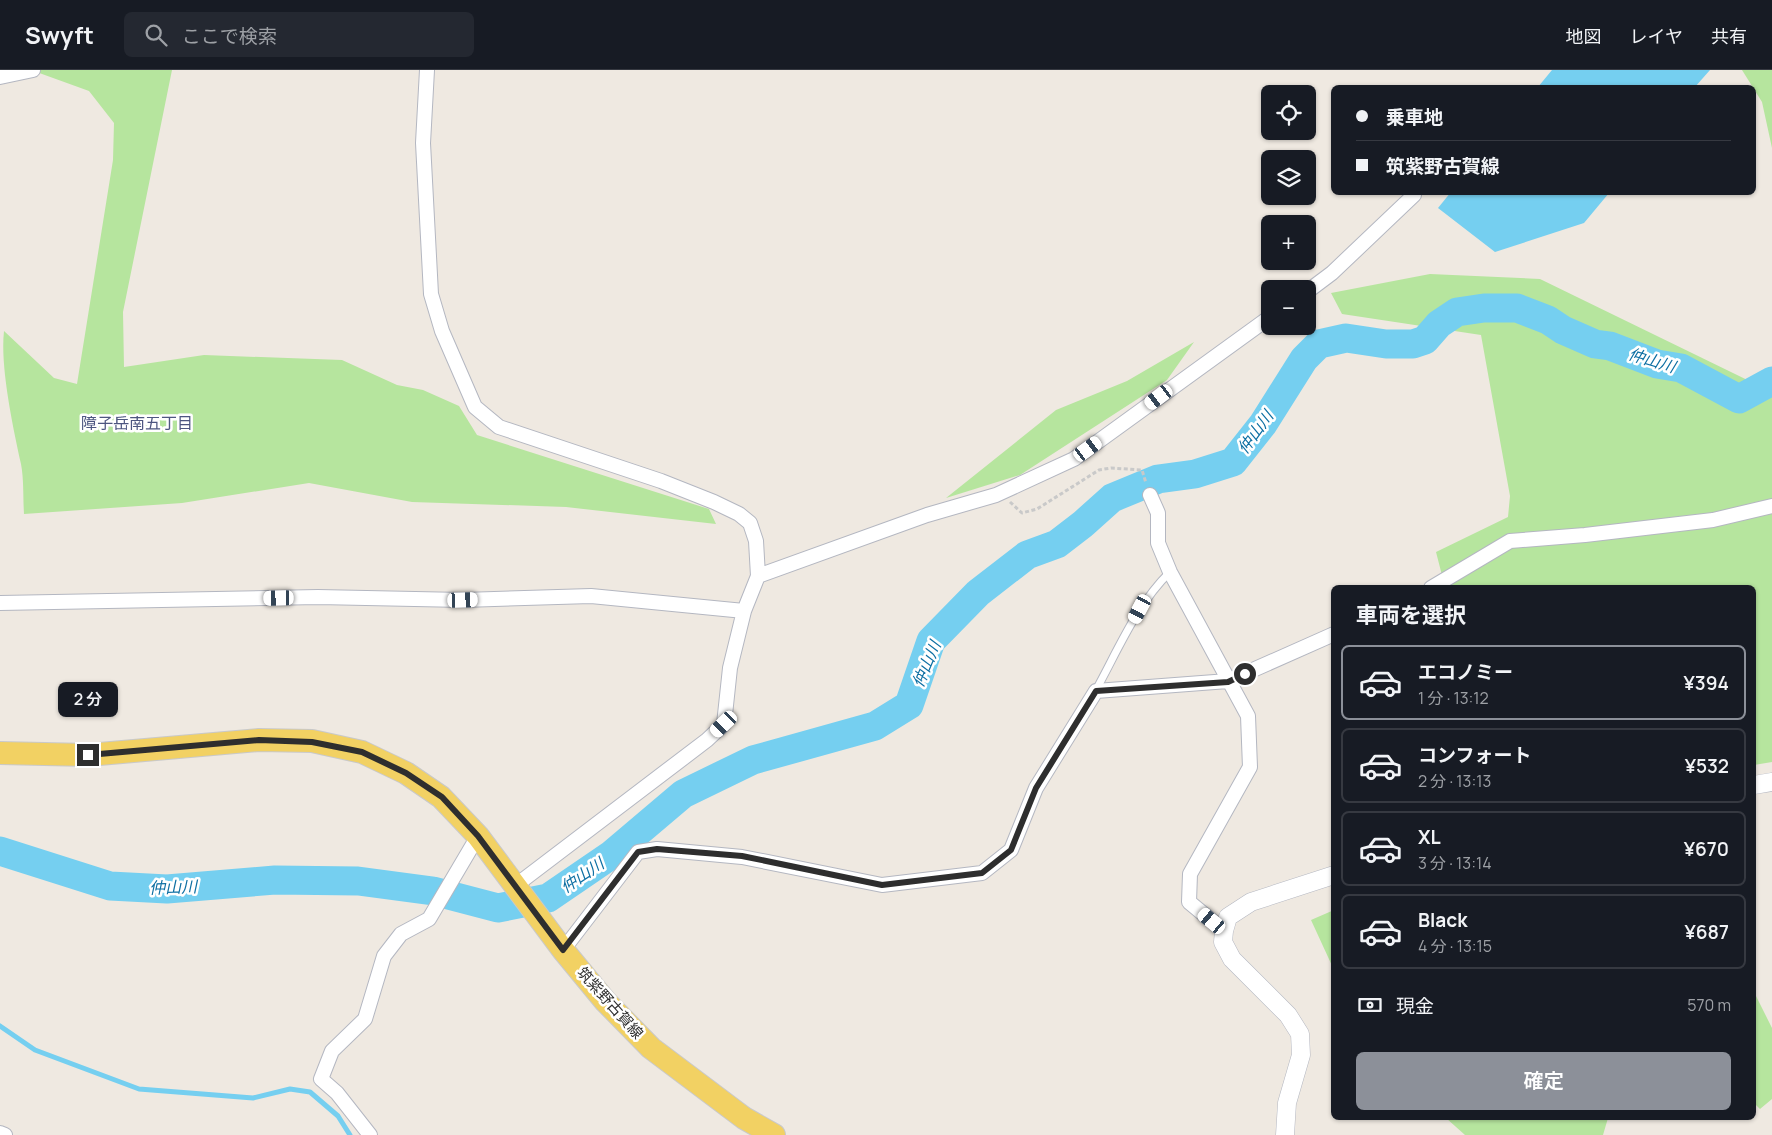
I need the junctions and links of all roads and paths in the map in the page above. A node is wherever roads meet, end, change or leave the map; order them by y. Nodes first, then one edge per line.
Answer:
1 (33, 70) edge
2 (427, 70) edge
3 (0, 77) edge
4 (1414, 195) dead end
5 (1316, 284) edge
6 (1261, 324) edge
7 (1002, 491) junction
8 (1150, 495) joint
9 (1772, 506) edge
10 (1170, 572) junction
11 (758, 576) junction
12 (1436, 585) edge
13 (0, 603) edge
14 (744, 611) junction
15 (1331, 635) edge
16 (1228, 682) junction
17 (1096, 691) junction
18 (0, 753) edge
19 (1772, 782) edge
20 (1756, 785) edge
21 (478, 836) junction
22 (1331, 876) edge
23 (520, 893) junction
24 (1224, 931) junction
25 (558, 943) junction
26 (0, 1133) edge
27 (5, 1135) edge
28 (370, 1135) edge
29 (774, 1135) edge
30 (1285, 1135) edge

1 - 3 street
2 - 11 street
4 - 5 street
6 - 7 street
7 - 8 path
7 - 11 street
8 - 10 street
9 - 12 street
10 - 16 street
10 - 17 lane
11 - 14 street
13 - 14 street
14 - 23 street
15 - 16 street
16 - 17 street
16 - 24 street
17 - 25 street
18 - 21 main road, 筑紫野古賀線
19 - 20 street
21 - 23 main road, 筑紫野古賀線
21 - 28 street
22 - 24 street
23 - 25 main road, 筑紫野古賀線
24 - 30 street
25 - 29 main road, 筑紫野古賀線
26 - 27 street

